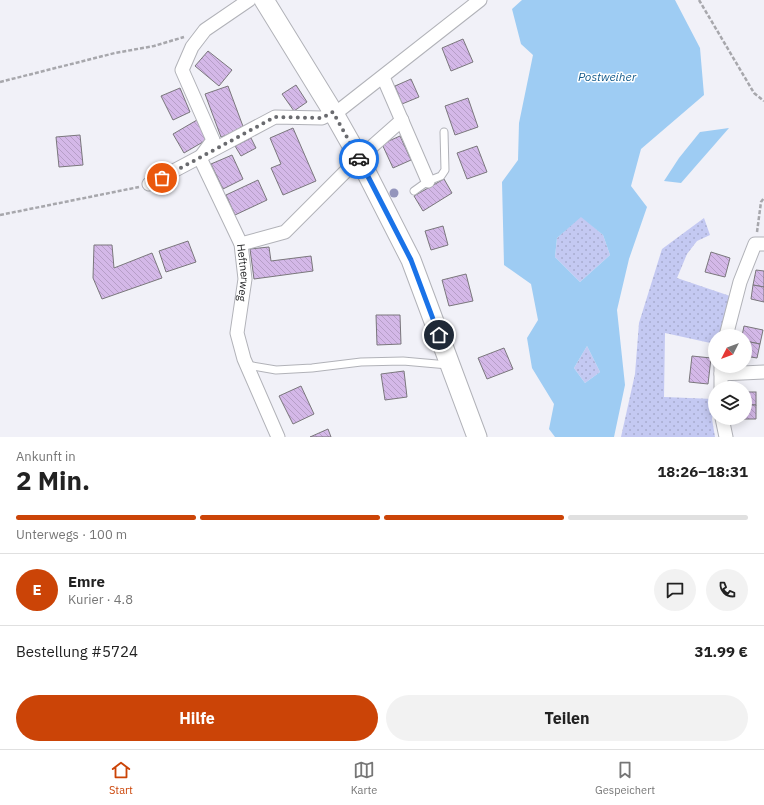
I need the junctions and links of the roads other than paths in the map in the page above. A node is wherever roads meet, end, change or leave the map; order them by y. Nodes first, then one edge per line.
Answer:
1 (249, 0) edge
2 (264, 0) edge
3 (480, 0) edge
4 (383, 76) junction
5 (333, 112) junction
6 (402, 120) junction
7 (444, 132) dead end
8 (200, 158) junction
9 (359, 158) junction
10 (428, 181) junction
11 (149, 184) road end
12 (414, 191) dead end
13 (241, 244) junction
14 (760, 244) edge
15 (728, 329) edge
16 (247, 365) junction
17 (450, 365) junction
18 (752, 371) edge
19 (764, 372) edge
20 (723, 425) edge
21 (278, 437) edge
22 (477, 437) edge
23 (726, 437) edge

1 - 8 street
2 - 5 street
3 - 4 street
4 - 5 street
4 - 6 street
5 - 8 street
5 - 9 street
6 - 9 street
6 - 10 street
7 - 10 lane
8 - 11 street
8 - 13 street, Heftnerweg
9 - 13 street
9 - 17 street
10 - 12 lane
13 - 16 street, Heftnerweg
14 - 15 street
16 - 17 lane
16 - 21 street, Heftnerweg
17 - 22 street
18 - 19 street
20 - 23 street

